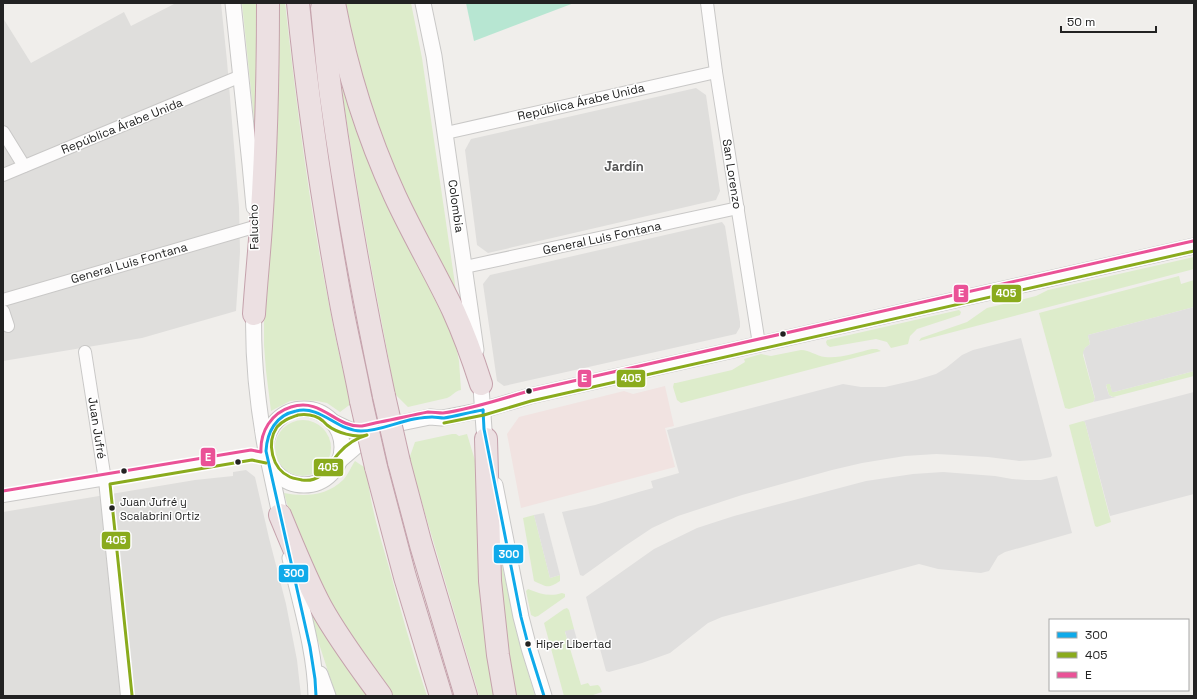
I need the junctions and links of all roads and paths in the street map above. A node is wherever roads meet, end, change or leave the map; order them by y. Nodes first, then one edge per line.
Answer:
1 (233, 3) edge
2 (268, 3) edge
3 (298, 3) edge
4 (321, 3) edge
5 (334, 3) edge
6 (423, 3) edge
7 (707, 3) edge
8 (716, 72) junction
9 (241, 76) junction
10 (3, 132) edge
11 (446, 133) junction
12 (24, 166) junction
13 (3, 175) edge
14 (738, 208) junction
15 (254, 227) junction
16 (1194, 246) edge
17 (465, 267) junction
18 (3, 300) edge
19 (3, 311) edge
20 (254, 314) junction
21 (8, 326) dead end
22 (759, 344) junction
23 (85, 352) dead end
24 (481, 384) junction
25 (483, 410) junction
26 (442, 418) junction
27 (331, 421) junction
28 (486, 438) junction
29 (267, 457) junction
30 (339, 461) junction
31 (105, 480) junction
32 (3, 496) edge
33 (280, 515) junction
34 (310, 647) junction
35 (127, 696) edge
36 (316, 696) edge
37 (328, 696) edge
38 (381, 696) edge
39 (441, 696) edge
40 (466, 696) edge
41 (505, 696) edge
42 (544, 696) edge

1 - 9 street, Falucho
2 - 20 highway
3 - 39 highway, bridge
4 - 40 highway, bridge
5 - 24 highway
6 - 11 street, Colombia
7 - 8 street, San Lorenzo
8 - 11 street, República Árabe Unida
8 - 14 street, San Lorenzo
9 - 12 street, República Árabe Unida
9 - 15 street, Falucho
10 - 12 street
11 - 17 street, Colombia
12 - 13 street, República Árabe Unida
14 - 17 street, General Luis Fontana
14 - 22 street, San Lorenzo
15 - 18 street, General Luis Fontana
15 - 20 street, Falucho
16 - 22 street
17 - 24 street, Colombia
19 - 21 street
20 - 29 street, Falucho
22 - 25 street
23 - 31 street, Juan Jufré
24 - 25 street, Colombia
25 - 26 street
25 - 28 street, Colombia
26 - 27 street
26 - 30 street
27 - 29 street
27 - 30 street
28 - 41 highway
28 - 42 street, Colombia
29 - 30 street
29 - 31 street
29 - 33 street, Falucho
31 - 32 street
31 - 35 street, Juan Jufré
33 - 34 street, Falucho
33 - 38 highway
34 - 36 street, Falucho
34 - 37 street

